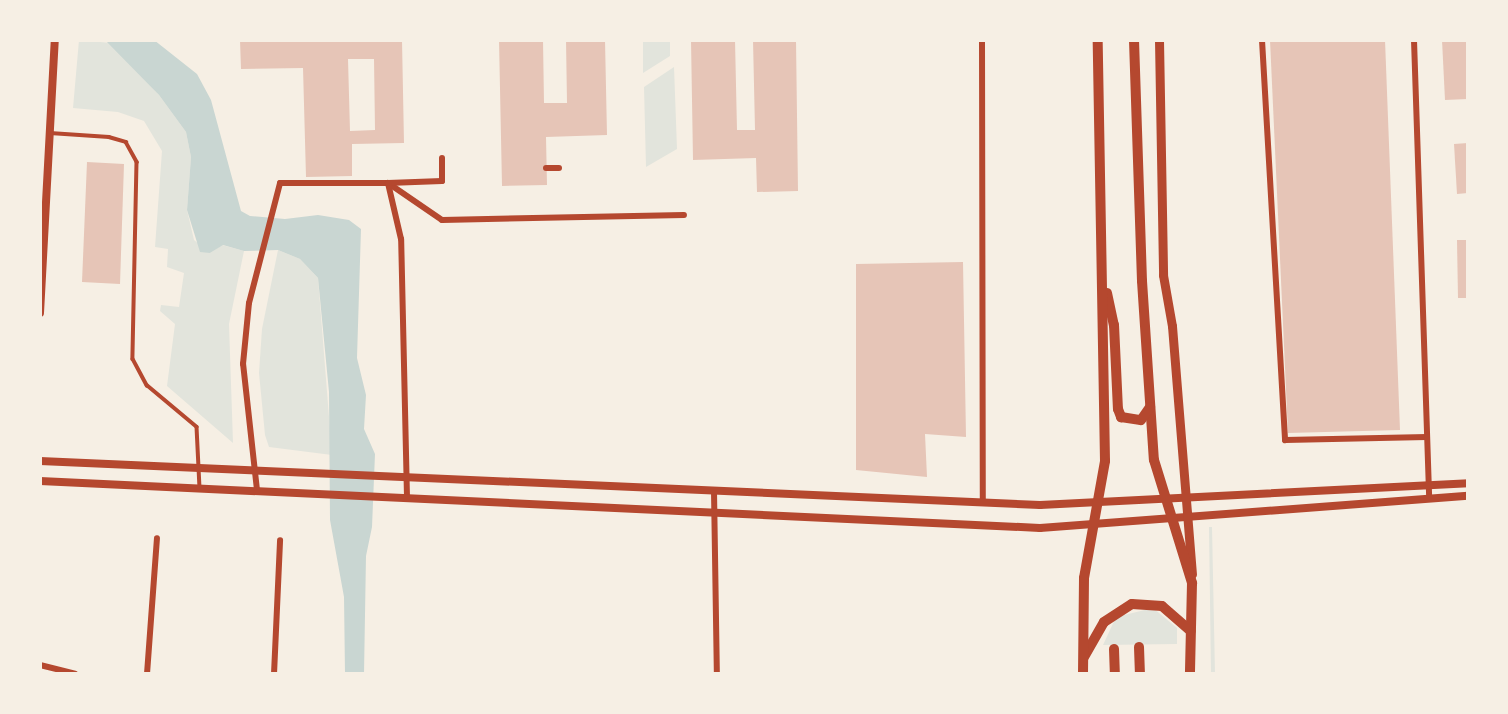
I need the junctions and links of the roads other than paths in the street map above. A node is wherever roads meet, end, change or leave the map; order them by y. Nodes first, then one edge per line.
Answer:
1 (55, 40) edge
2 (982, 40) edge
3 (1098, 40) edge
4 (1134, 40) edge
5 (1159, 40) edge
6 (1262, 40) edge
7 (1414, 40) edge
8 (50, 133) junction
9 (442, 158) dead end
10 (546, 168) dead end
11 (559, 168) dead end
12 (388, 183) junction
13 (684, 215) dead end
14 (1102, 272) junction
15 (40, 313) edge
16 (1151, 402) junction
17 (1427, 437) junction
18 (40, 461) edge
19 (200, 468) junction
20 (254, 470) junction
21 (407, 476) junction
22 (40, 481) edge
23 (1468, 482) edge
24 (1429, 485) junction
25 (200, 488) junction
26 (257, 490) junction
27 (714, 491) junction
28 (1468, 496) edge
29 (407, 497) junction
30 (1429, 499) junction
31 (1167, 500) junction
32 (1186, 500) junction
33 (983, 503) junction
34 (1098, 503) junction
35 (714, 510) junction
36 (1187, 518) junction
37 (1172, 519) junction
38 (1094, 524) junction
39 (157, 538) dead end
40 (280, 540) dead end
41 (1192, 583) junction
42 (1191, 631) junction
43 (1139, 647) dead end
44 (1114, 649) dead end
45 (1083, 658) junction
46 (40, 665) edge
47 (75, 674) edge
48 (147, 674) edge
49 (274, 674) edge
50 (717, 674) edge
51 (1083, 674) edge
52 (1115, 674) edge
53 (1140, 674) edge
54 (1191, 674) edge

1 - 8 street
2 - 33 street
3 - 14 main road
4 - 16 main road
5 - 32 main road
6 - 17 street
7 - 17 street
8 - 15 street
8 - 19 lane
9 - 12 street
10 - 11 street
12 - 13 street
12 - 20 street
12 - 21 street
14 - 16 main road
14 - 34 main road
16 - 31 main road
17 - 24 street
18 - 19 street
19 - 20 street
19 - 25 lane
20 - 21 street
20 - 26 street
21 - 27 street
21 - 29 street
22 - 25 street
23 - 24 street
24 - 30 street
24 - 32 street
25 - 26 street
26 - 29 street
27 - 33 street
27 - 35 street
28 - 30 street
29 - 35 street
30 - 36 street
31 - 32 street
31 - 34 street
31 - 37 main road
32 - 36 main road
33 - 34 street
34 - 38 main road
35 - 38 street
35 - 50 street
36 - 37 street
36 - 41 main road
37 - 38 street
37 - 41 main road
38 - 45 main road
39 - 48 street
40 - 49 street
41 - 42 main road
42 - 45 main road
42 - 54 main road
43 - 53 highway
44 - 52 highway
45 - 51 main road
46 - 47 street

